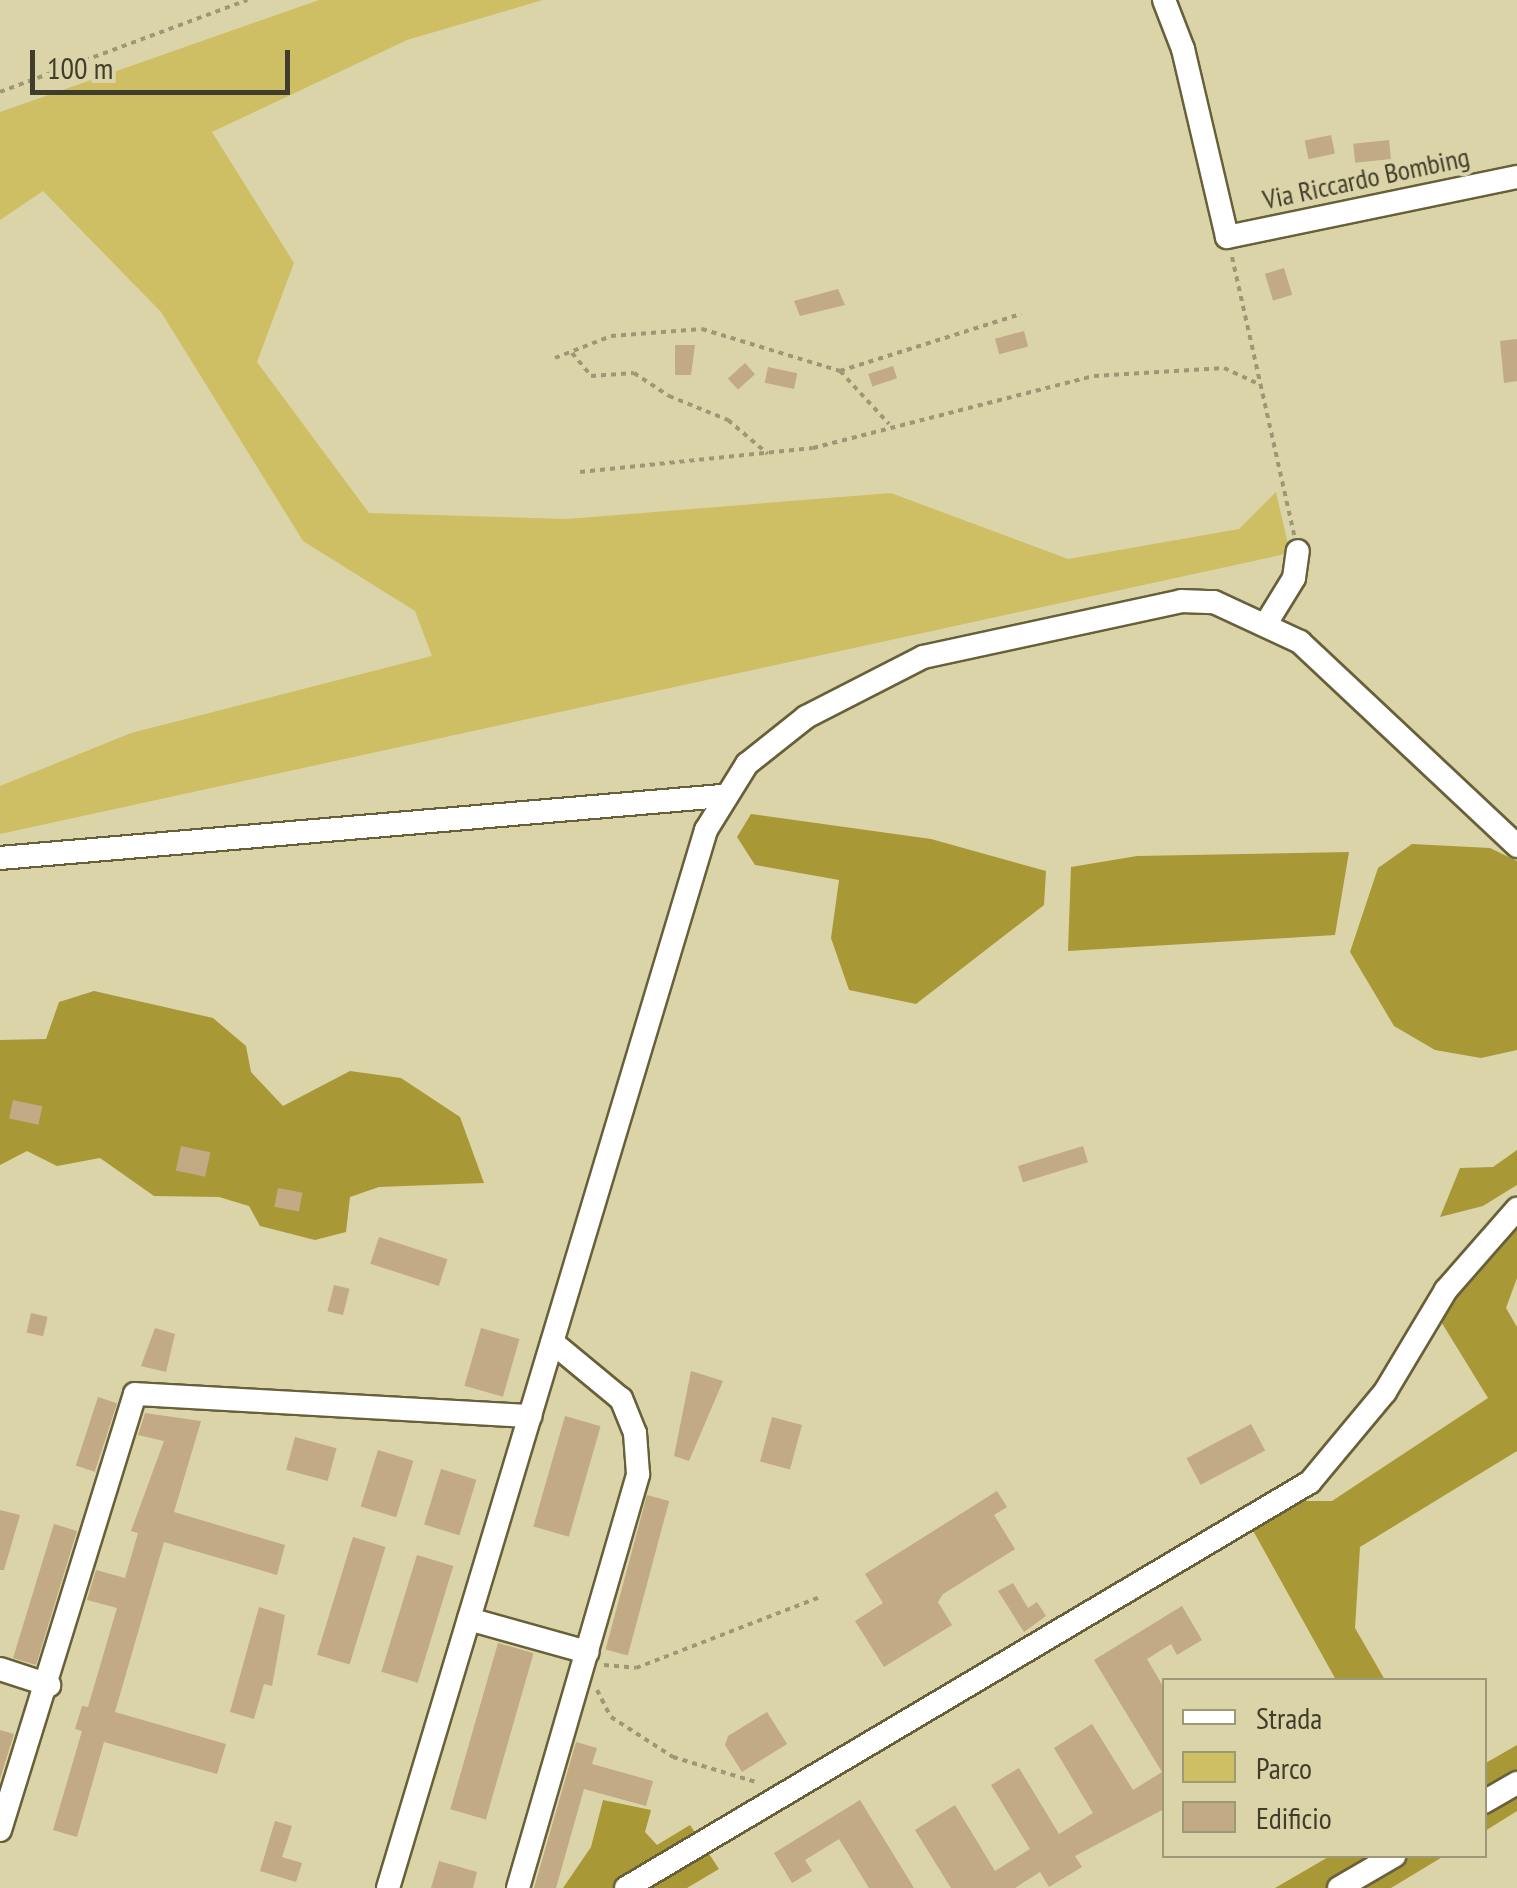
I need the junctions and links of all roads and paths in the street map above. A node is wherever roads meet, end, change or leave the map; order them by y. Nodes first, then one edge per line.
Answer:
1 (247, 0) edge
2 (1164, 0) edge
3 (0, 92) edge
4 (1517, 177) edge
5 (1227, 238) junction
6 (1021, 314) dead end
7 (570, 352) junction
8 (555, 358) dead end
9 (840, 370) junction
10 (1261, 385) junction
11 (889, 424) junction
12 (768, 454) junction
13 (580, 472) dead end
14 (1298, 551) joint
15 (1267, 622) junction
16 (722, 796) junction
17 (1514, 841) edge
18 (0, 858) edge
19 (1517, 1209) edge
20 (552, 1342) junction
21 (530, 1416) junction
22 (820, 1597) dead end
23 (468, 1619) junction
24 (586, 1658) junction
25 (0, 1670) edge
26 (48, 1685) junction
27 (756, 1782) dead end
28 (1517, 1783) edge
29 (1487, 1800) edge
30 (0, 1830) edge
31 (1391, 1858) edge
32 (388, 1888) edge
33 (518, 1888) edge
34 (626, 1888) edge
35 (1339, 1888) edge

1 - 3 path
2 - 5 street
4 - 5 street, Via Riccardo Bombing
5 - 10 path
6 - 9 path
7 - 8 path
7 - 9 path
7 - 12 path
9 - 11 path
10 - 11 path
10 - 14 path
11 - 12 path
12 - 13 path
14 - 15 street
15 - 16 street
15 - 17 street
16 - 18 street
16 - 20 street
19 - 34 street
20 - 21 street
20 - 24 street
21 - 23 street
21 - 26 street
22 - 24 path
23 - 24 street
23 - 32 street
24 - 27 path
24 - 33 street
25 - 26 street
26 - 30 street
28 - 29 street
31 - 35 street

